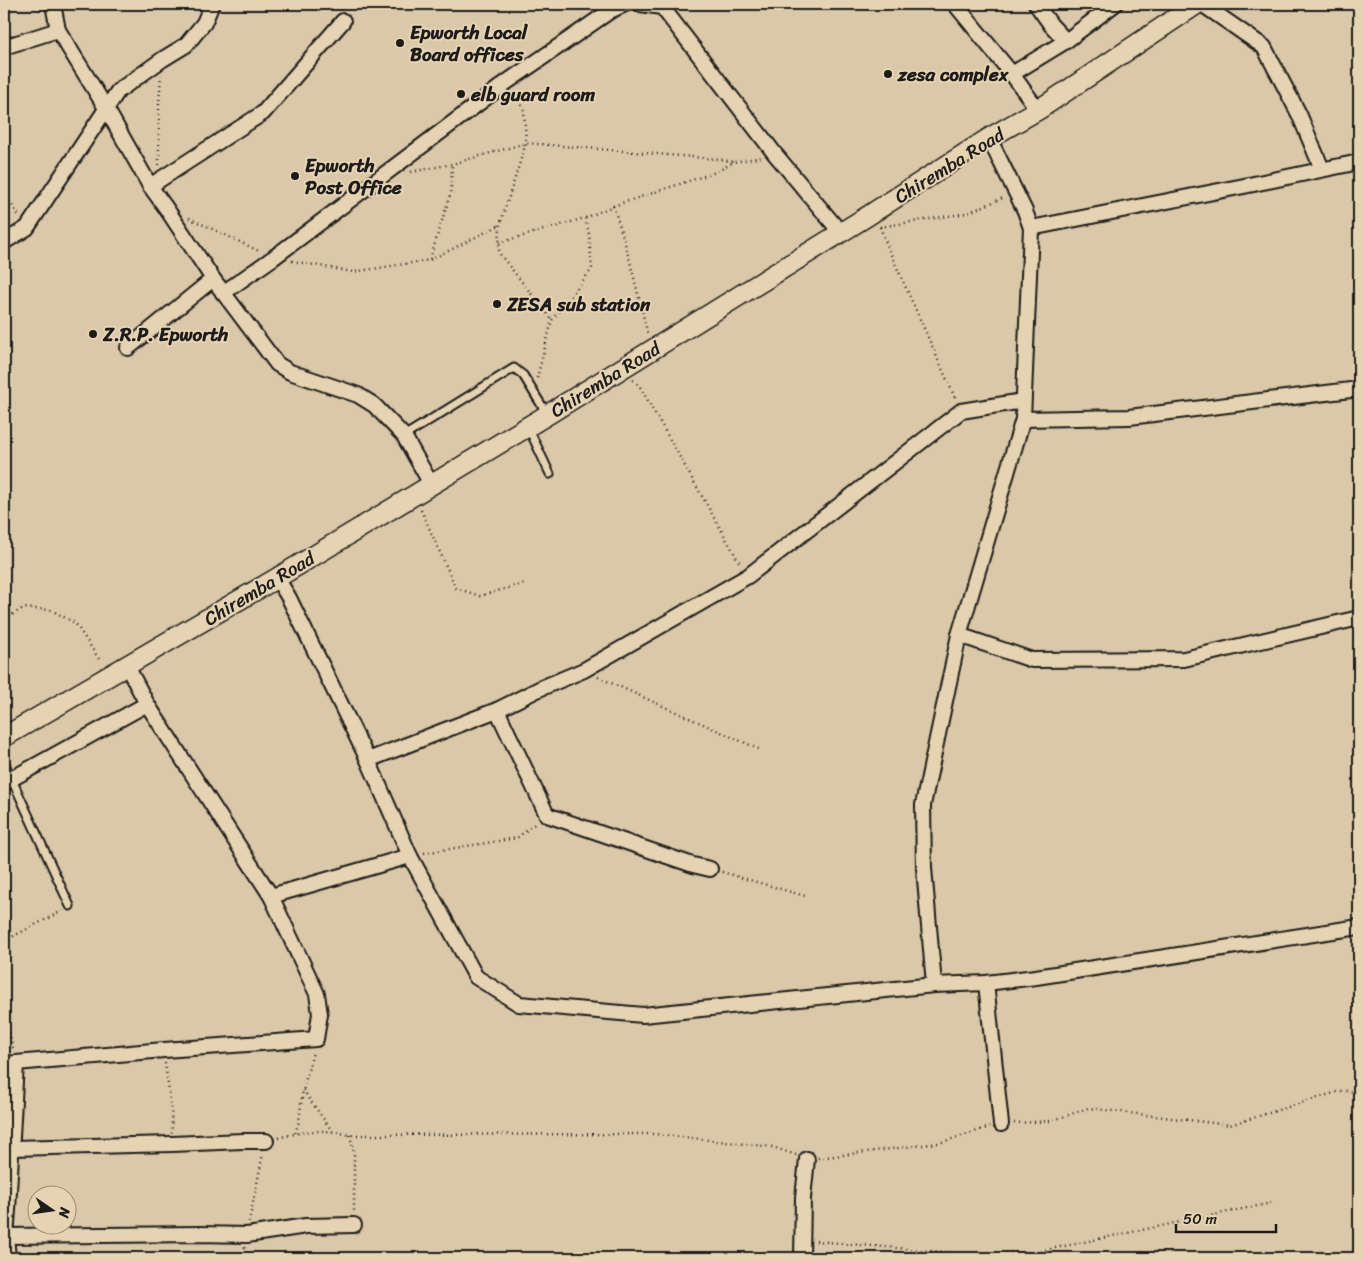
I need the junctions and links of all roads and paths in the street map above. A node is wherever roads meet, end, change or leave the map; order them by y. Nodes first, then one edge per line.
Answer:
1 (53, 4) edge
2 (212, 4) edge
3 (625, 4) edge
4 (640, 4) edge
5 (956, 4) edge
6 (1036, 4) edge
7 (1115, 4) edge
8 (1197, 4) edge
9 (1202, 4) edge
10 (343, 21) dead end
11 (58, 30) junction
12 (1066, 41) junction
13 (4, 46) edge
14 (163, 59) junction
15 (1012, 74) junction
16 (507, 82) junction
17 (106, 108) junction
18 (1038, 110) junction
19 (989, 138) junction
20 (526, 143) junction
21 (775, 154) junction
22 (734, 162) junction
23 (1359, 162) edge
24 (452, 164) junction
25 (1322, 169) junction
26 (406, 173) dead end
27 (155, 184) junction
28 (1016, 192) junction
29 (4, 193) edge
30 (613, 206) junction
31 (166, 208) junction
32 (585, 218) junction
33 (873, 222) junction
34 (500, 225) junction
35 (27, 228) junction
36 (1031, 228) junction
37 (841, 233) junction
38 (4, 242) edge
39 (499, 243) junction
40 (273, 258) junction
41 (430, 260) junction
42 (213, 279) junction
43 (223, 293) junction
44 (552, 320) junction
45 (128, 348) dead end
46 (651, 350) junction
47 (621, 369) junction
48 (1359, 389) edge
49 (534, 391) junction
50 (1024, 401) junction
51 (961, 411) junction
52 (547, 415) junction
53 (1023, 419) junction
54 (528, 426) junction
55 (404, 436) junction
56 (550, 474) dead end
57 (424, 489) junction
58 (748, 576) junction
59 (277, 578) junction
60 (526, 583) dead end
61 (1359, 618) edge
62 (4, 620) edge
63 (959, 636) junction
64 (127, 666) junction
65 (584, 670) junction
66 (110, 676) junction
67 (148, 704) junction
68 (497, 710) junction
69 (4, 738) edge
70 (760, 750) dead end
71 (368, 760) junction
72 (4, 762) edge
73 (7, 781) edge
74 (546, 815) junction
75 (410, 856) junction
76 (710, 869) joint
77 (271, 896) junction
78 (804, 896) dead end
79 (70, 906) joint
80 (1359, 927) edge
81 (4, 941) edge
82 (986, 983) junction
83 (934, 985) junction
84 (4, 1014) edge
85 (316, 1039) junction
86 (164, 1050) junction
87 (10, 1064) edge
88 (303, 1090) junction
89 (1359, 1091) edge
90 (1001, 1124) junction
91 (332, 1131) junction
92 (295, 1133) junction
93 (350, 1135) junction
94 (266, 1141) junction
95 (172, 1144) junction
96 (8, 1148) edge
97 (808, 1160) junction
98 (1271, 1203) dead end
99 (354, 1225) joint
100 (5, 1236) edge
101 (247, 1236) junction
102 (802, 1240) junction
103 (8, 1258) edge
104 (244, 1258) edge
105 (802, 1258) edge

1 - 11 street
2 - 14 street
3 - 16 street
4 - 21 street
5 - 15 street
6 - 12 street
7 - 12 street
8 - 18 main road, Chiremba Road
9 - 25 street
10 - 27 street
11 - 13 street
11 - 17 street
12 - 15 street
14 - 17 street
14 - 27 path
15 - 18 street
16 - 20 path
16 - 40 street
17 - 27 street
17 - 35 street
18 - 19 main road, Chiremba Road
19 - 28 street
19 - 33 main road, Chiremba Road
20 - 22 path
20 - 24 path
20 - 34 path
21 - 22 path
21 - 37 street
22 - 30 path
23 - 25 street
24 - 26 path
24 - 41 path
25 - 36 street
27 - 31 street
28 - 33 path
28 - 36 street
29 - 35 path
30 - 32 path
30 - 46 path
31 - 40 path
31 - 42 street
32 - 39 path
32 - 44 path
33 - 37 main road, Chiremba Road
33 - 51 path
34 - 39 path
34 - 41 path
35 - 38 street
36 - 50 street
37 - 46 main road, Chiremba Road
39 - 44 path
40 - 41 path
40 - 43 street
42 - 43 street
42 - 45 street
43 - 55 street
44 - 49 path
46 - 47 main road, Chiremba Road
47 - 52 main road, Chiremba Road
47 - 58 path
48 - 53 street
49 - 52 lane
49 - 55 lane
50 - 51 street
50 - 53 street
51 - 58 street
52 - 54 main road, Chiremba Road
53 - 63 street
54 - 56 lane
54 - 57 main road, Chiremba Road
55 - 57 street
57 - 59 main road, Chiremba Road
57 - 60 path
58 - 65 street
59 - 64 main road, Chiremba Road
59 - 71 street
61 - 63 street
62 - 66 path
63 - 83 street
64 - 66 main road, Chiremba Road
64 - 67 street
65 - 68 street
65 - 70 path
66 - 69 main road, Chiremba Road
67 - 73 street
67 - 77 street
68 - 71 street
68 - 74 street
71 - 75 street
72 - 73 lane
73 - 79 lane
74 - 75 path
74 - 76 street
75 - 77 street
75 - 83 street
76 - 78 path
77 - 85 street
79 - 81 path
80 - 82 street
82 - 83 street
82 - 90 street
84 - 87 path
85 - 86 street
85 - 88 path
86 - 87 street
86 - 95 path
87 - 96 street
88 - 91 path
88 - 92 path
89 - 90 path
90 - 97 path
91 - 92 path
91 - 93 path
92 - 94 path
93 - 97 path
93 - 99 path
94 - 95 street
94 - 101 path
95 - 96 street
96 - 100 street
97 - 102 street
98 - 102 path
99 - 101 street
100 - 101 street
100 - 103 street
101 - 104 path
102 - 105 street

